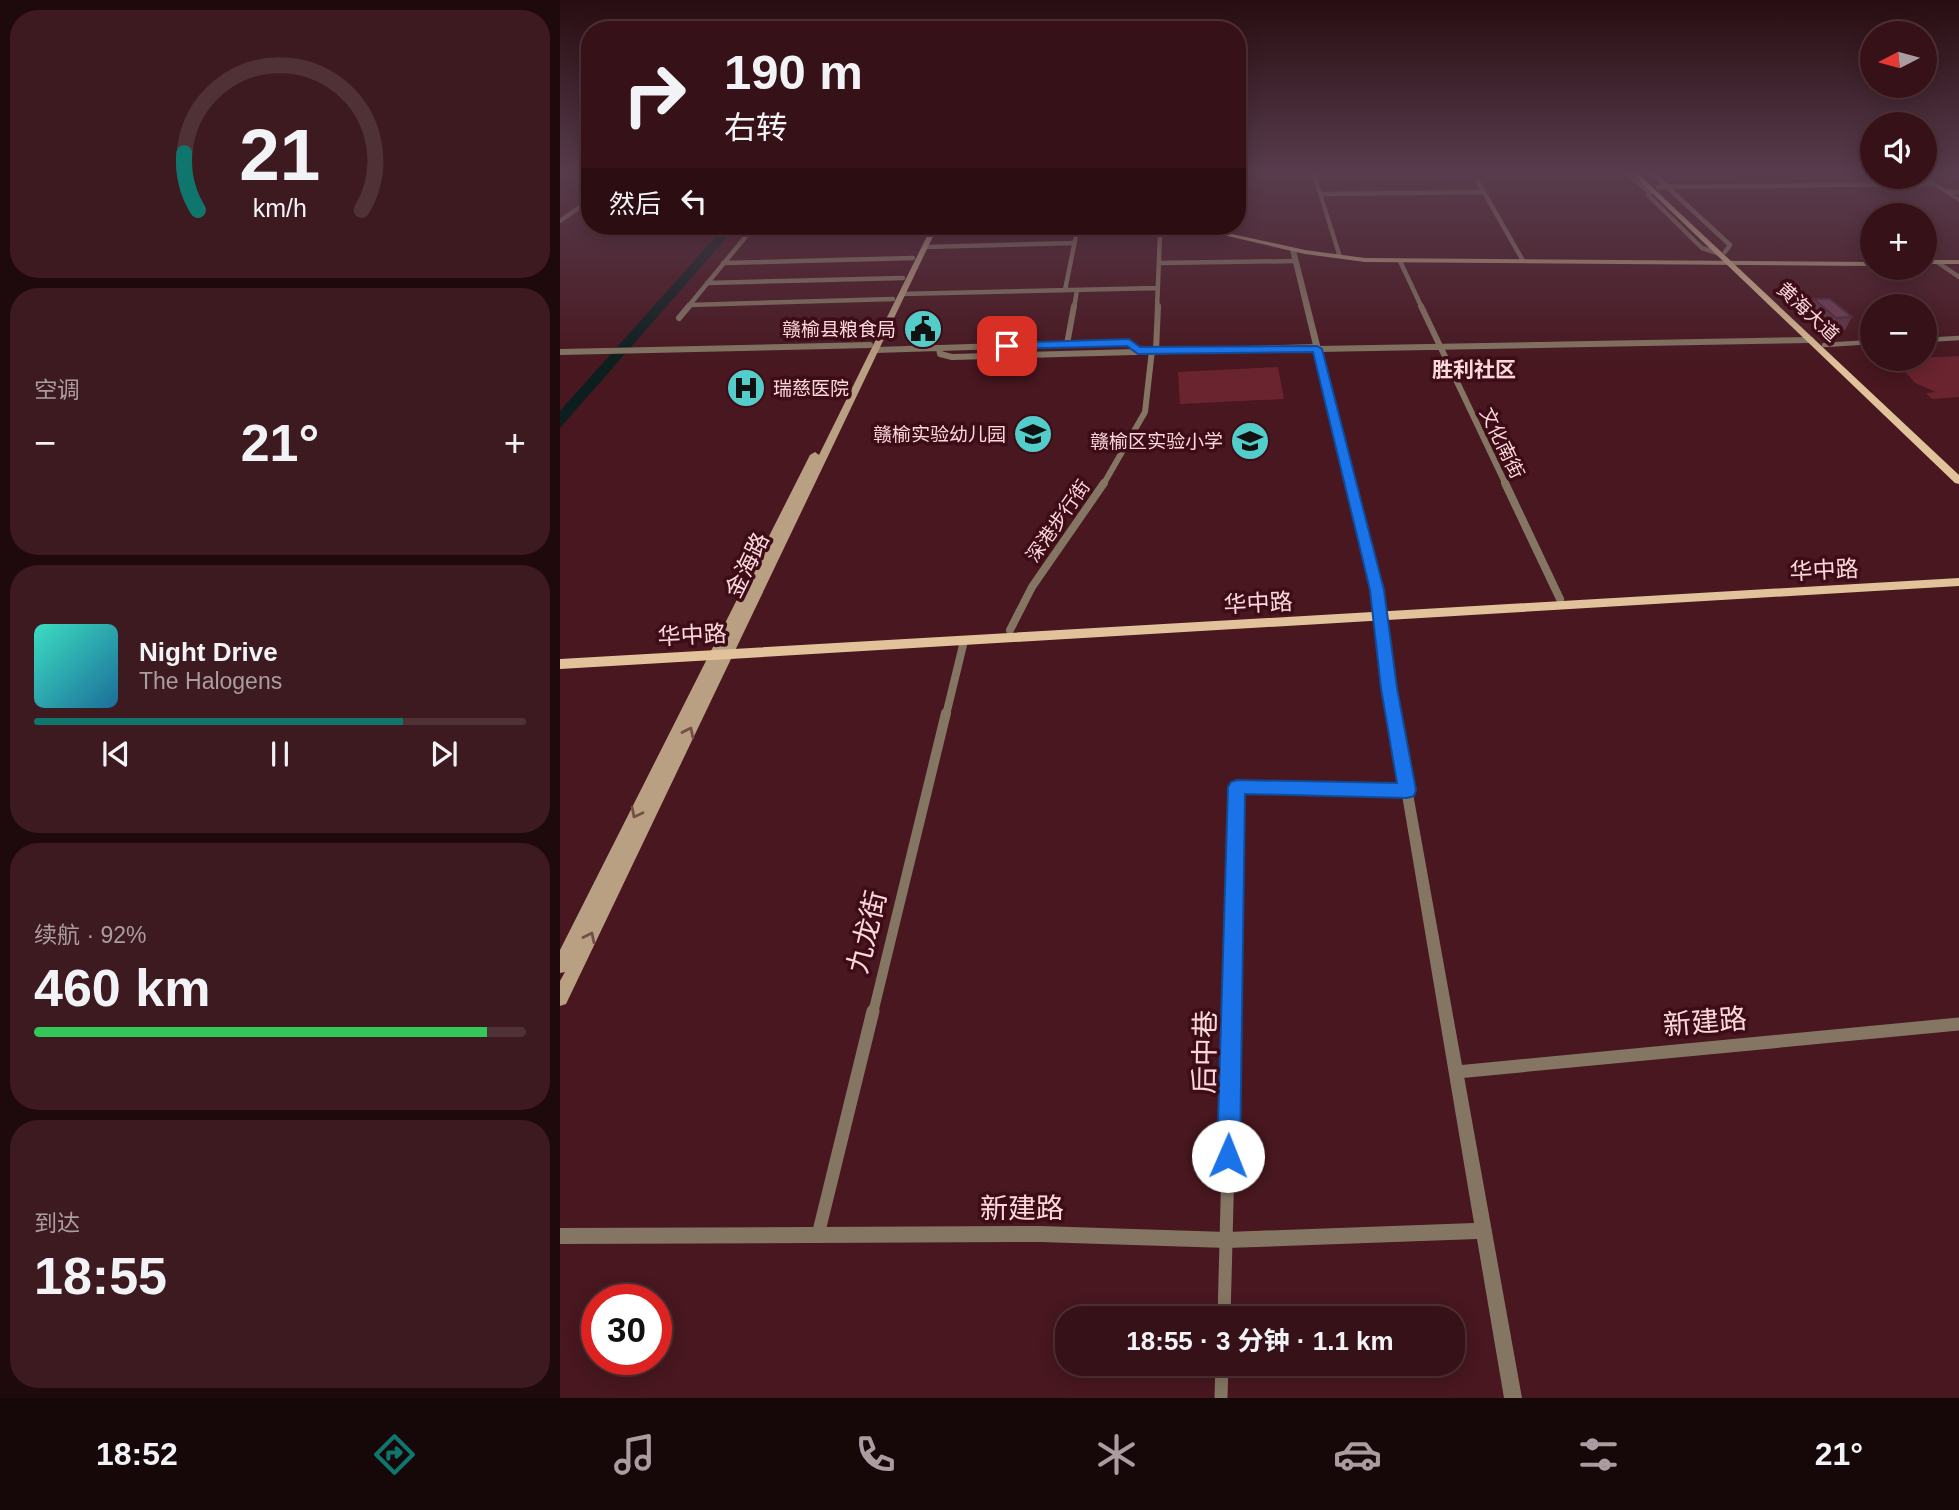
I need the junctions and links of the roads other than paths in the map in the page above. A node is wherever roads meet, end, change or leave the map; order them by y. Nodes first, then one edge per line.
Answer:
1 (746, 236) edge
2 (925, 236) edge
3 (928, 236) edge
4 (1076, 236) edge
5 (1160, 236) edge
6 (1224, 236) edge
7 (1249, 236) edge
8 (1334, 236) edge
9 (1509, 236) edge
10 (1690, 236) edge
11 (1704, 236) edge
12 (1708, 236) edge
13 (1074, 243) junction
14 (925, 247) junction
15 (1340, 255) junction
16 (1294, 256) junction
17 (913, 258) junction
18 (1729, 259) junction
19 (1522, 260) junction
20 (1400, 261) junction
21 (723, 263) junction
22 (1159, 263) junction
23 (1860, 263) edge
24 (1939, 263) joint
25 (1959, 263) edge
26 (1959, 277) edge
27 (903, 278) junction
28 (708, 283) junction
29 (1158, 288) junction
30 (1065, 290) junction
31 (1077, 290) junction
32 (897, 297) junction
33 (689, 305) junction
34 (679, 318) dead end
35 (1959, 338) edge
36 (1937, 339) edge
37 (1811, 340) junction
38 (1860, 343) edge
39 (1067, 344) junction
40 (1824, 345) junction
41 (1439, 346) junction
42 (873, 347) junction
43 (939, 348) junction
44 (1317, 348) junction
45 (1154, 350) junction
46 (1138, 351) junction
47 (560, 352) edge
48 (1959, 472) edge
49 (1959, 481) edge
50 (1959, 575) edge
51 (1959, 582) edge
52 (1560, 598) junction
53 (1380, 613) junction
54 (1010, 630) junction
55 (964, 641) junction
56 (723, 651) junction
57 (560, 656) edge
58 (560, 664) edge
59 (1407, 790) junction
60 (560, 966) edge
61 (560, 998) edge
62 (1959, 1024) edge
63 (1457, 1072) junction
64 (1484, 1231) junction
65 (818, 1235) junction
66 (560, 1236) edge
67 (1227, 1240) junction
68 (1224, 1306) edge
69 (1222, 1376) edge
70 (1221, 1398) edge
71 (1513, 1398) edge

1 - 21 street
2 - 17 main road, 金海路
3 - 14 main road, 金海路
4 - 13 street
5 - 22 street, 深港步行街
6 - 16 main road
7 - 15 main road
8 - 15 street
9 - 19 street
10 - 18 street
11 - 18 main road, 黄海大道
12 - 18 main road, 黄海大道
13 - 14 street
13 - 30 street
14 - 32 main road, 金海路
15 - 19 main road
16 - 20 main road
16 - 22 street
16 - 44 street
17 - 21 street
17 - 27 main road, 金海路
18 - 19 main road
18 - 20 main road
18 - 23 main road
18 - 37 main road, 黄海大道
18 - 40 main road, 黄海大道
20 - 41 street, 文化南街
21 - 28 street
22 - 29 street, 深港步行街
24 - 25 main road
24 - 26 street
27 - 28 street
27 - 32 main road, 金海路
28 - 33 street
29 - 31 street
29 - 45 street, 深港步行街
30 - 31 street
30 - 32 street
31 - 39 street
32 - 33 street
32 - 42 main road, 金海路
33 - 34 street
35 - 36 street
37 - 41 street
37 - 49 main road, 黄海大道
38 - 40 street
39 - 43 street
39 - 46 street
40 - 48 main road, 黄海大道
41 - 44 street
41 - 52 street, 文化南街
42 - 43 street
42 - 47 street
42 - 56 main road, 金海路
43 - 46 street
44 - 45 street
44 - 53 street
45 - 46 street
45 - 54 street, 深港步行街
50 - 52 main road, 华中路
51 - 53 main road, 华中路
52 - 53 main road, 华中路
53 - 54 main road, 华中路
53 - 55 main road, 华中路
53 - 59 street
54 - 56 main road, 华中路
55 - 56 main road, 华中路
55 - 65 street, 九龙街
56 - 57 main road, 华中路
56 - 58 main road, 华中路
56 -> 60 main road, 金海路
61 -> 56 main road, 金海路
59 - 63 street
59 - 67 street, 后中巷
62 - 63 street, 新建路
63 - 64 street
64 - 67 street, 新建路
64 - 71 street
65 - 66 street, 新建路
65 - 67 street, 新建路
67 - 68 street, 后中巷
69 - 70 street

